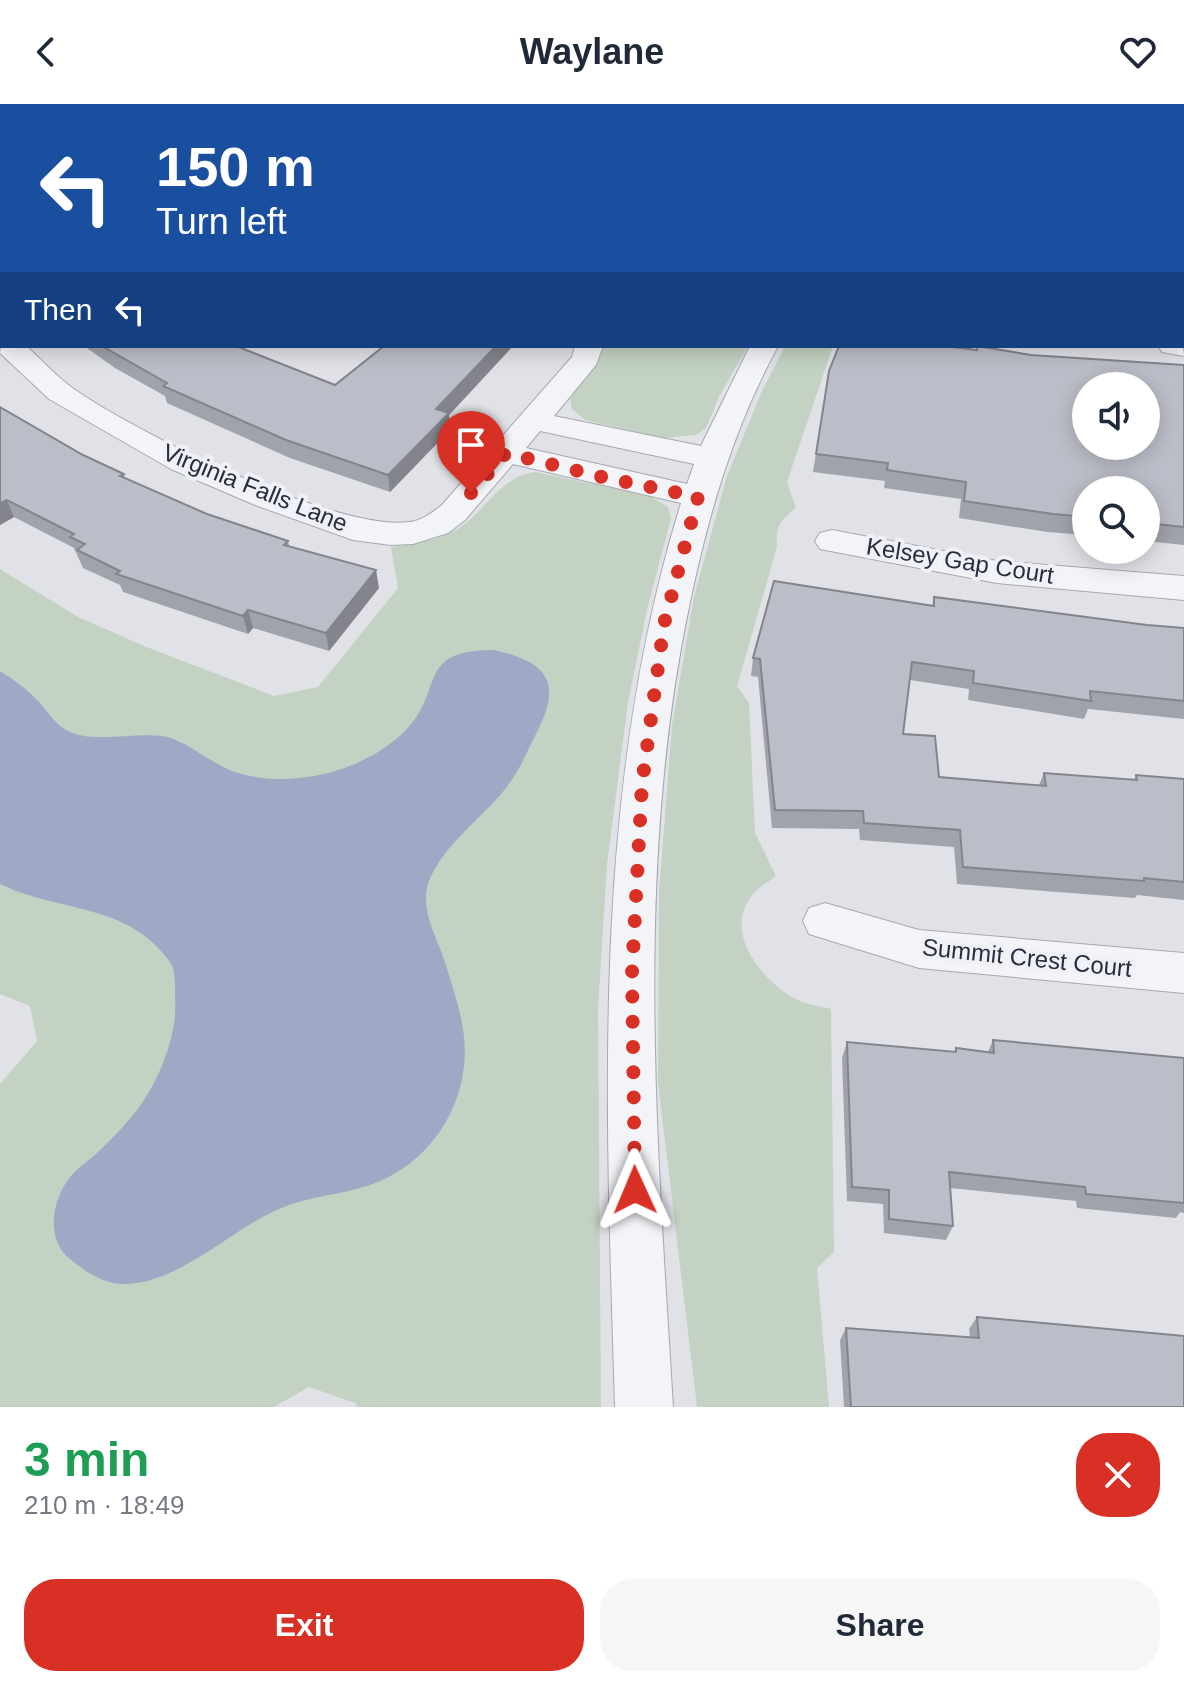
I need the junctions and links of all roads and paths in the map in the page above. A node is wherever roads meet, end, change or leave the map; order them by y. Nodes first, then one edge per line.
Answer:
1 (11, 348) edge
2 (589, 348) edge
3 (763, 348) edge
4 (535, 421) junction
5 (506, 453) junction
6 (713, 458) junction
7 (698, 497) junction
8 (832, 541) dead end
9 (1184, 588) edge
10 (825, 921) dead end
11 (1184, 973) edge
12 (644, 1407) edge

1 - 5 street, Virginia Falls Lane
2 - 4 street
3 - 6 street
4 - 5 street
4 - 6 street
5 - 7 street
6 - 7 street
7 - 12 street
8 - 9 street, Kelsey Gap Court
10 - 11 street, Summit Crest Court

